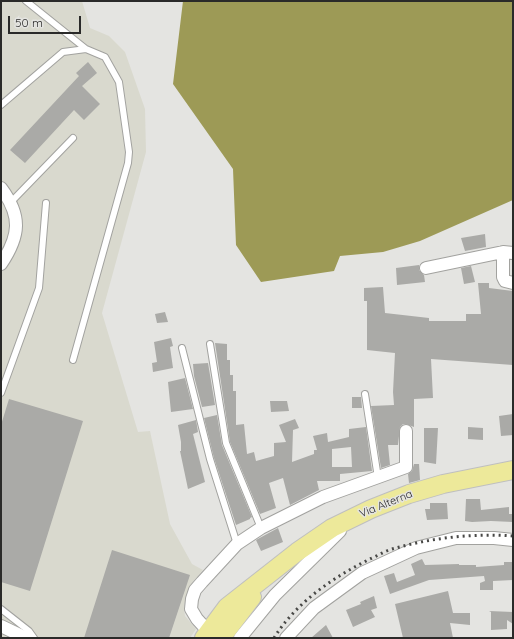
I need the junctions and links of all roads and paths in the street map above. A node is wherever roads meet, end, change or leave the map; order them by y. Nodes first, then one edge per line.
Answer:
1 (26, 1) edge
2 (86, 49) junction
3 (1, 105) edge
4 (73, 138) dead end
5 (1, 188) edge
6 (11, 202) junction
7 (46, 203) dead end
8 (508, 252) edge
9 (1, 264) edge
10 (426, 268) dead end
11 (513, 284) edge
12 (210, 344) dead end
13 (182, 348) dead end
14 (73, 360) dead end
15 (1, 393) edge
16 (365, 394) dead end
17 (406, 430) dead end
18 (513, 470) edge
19 (378, 478) junction
20 (371, 509) junction
21 (261, 528) junction
22 (513, 540) edge
23 (237, 544) junction
24 (1, 608) edge
25 (1, 626) edge
26 (211, 636) edge
27 (26, 638) edge
28 (34, 638) edge
29 (240, 638) edge
30 (286, 638) edge

1 - 2 lane
2 - 3 lane
2 - 14 lane
4 - 6 lane
5 - 6 street
6 - 9 street
7 - 15 lane
8 - 10 street
8 - 11 street
12 - 21 lane
13 - 23 lane
16 - 19 lane
17 - 19 street
18 - 20 main road, Via Alterna
19 - 21 street
20 - 26 main road, Via Alterna
20 - 29 street
21 - 23 street
22 - 30 street
23 - 26 street
24 - 28 lane
25 - 27 street

